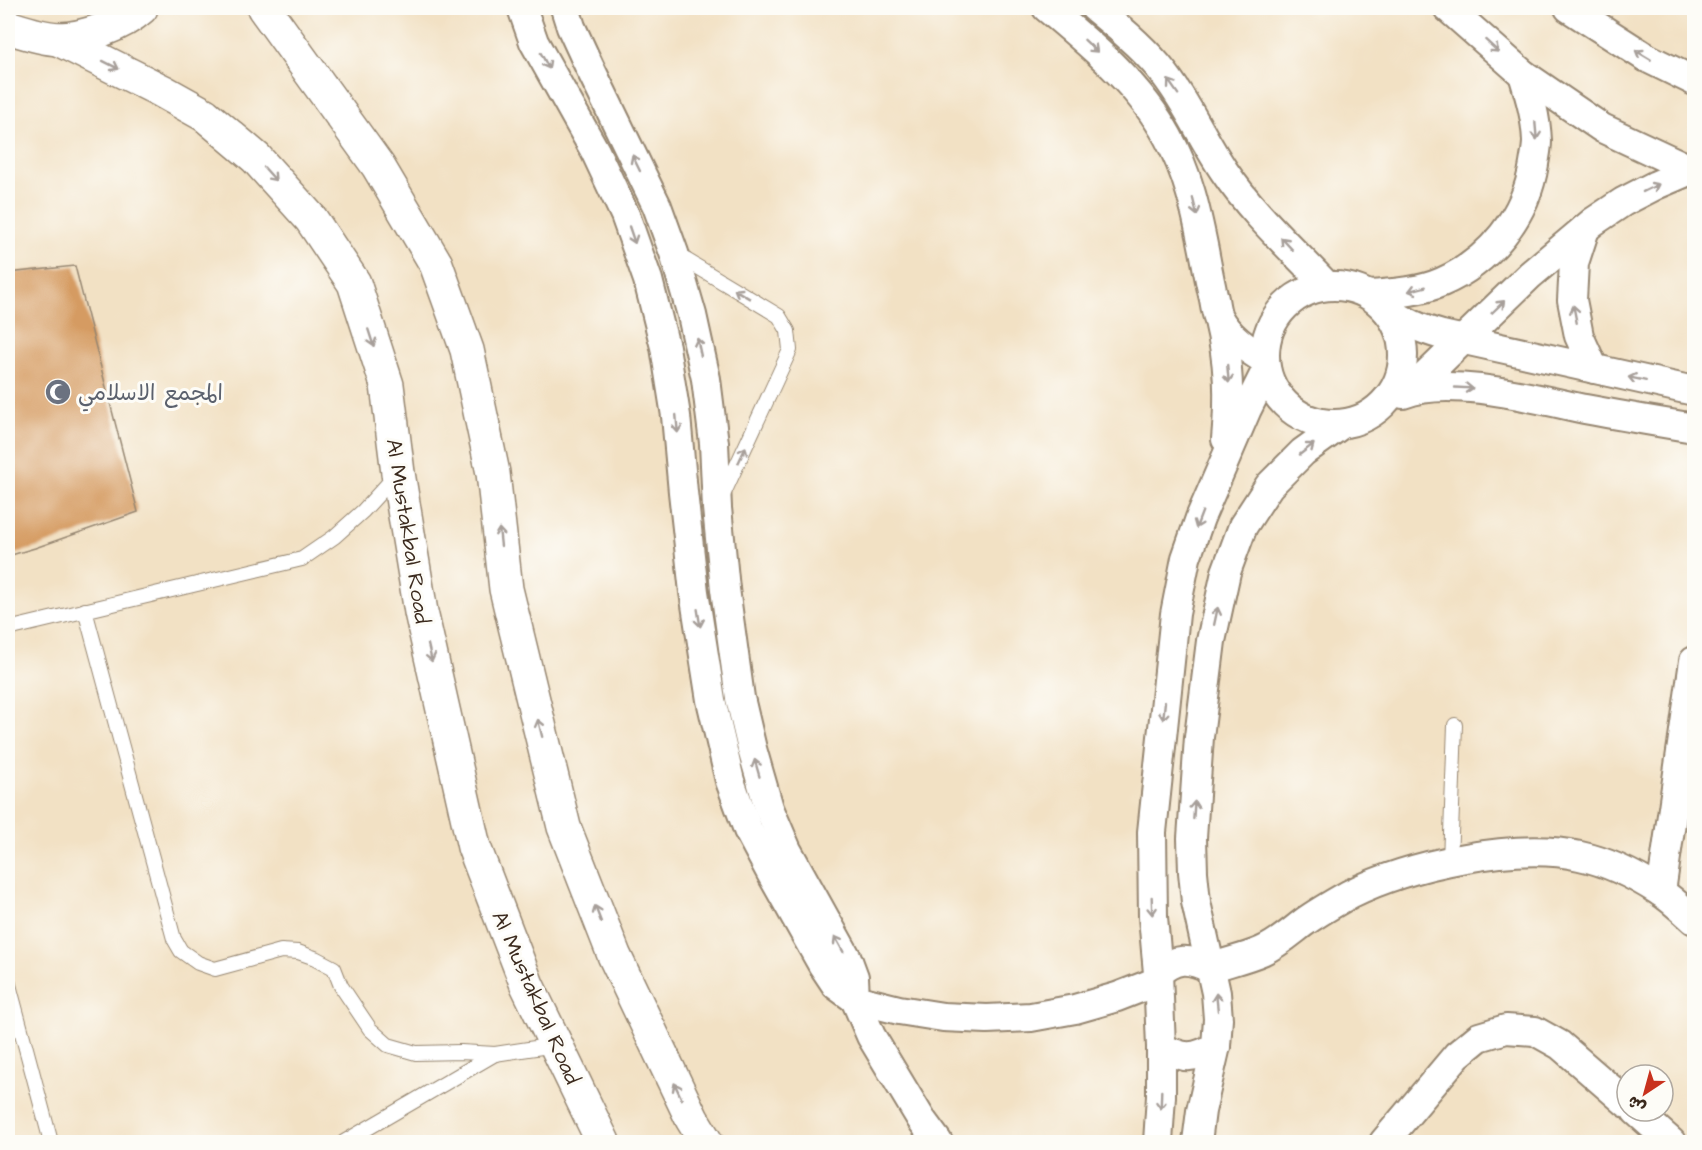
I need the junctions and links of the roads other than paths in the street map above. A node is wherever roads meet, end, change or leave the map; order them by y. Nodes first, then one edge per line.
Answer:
1 (141, 8) edge
2 (264, 8) edge
3 (522, 8) edge
4 (565, 8) edge
5 (1047, 8) edge
6 (1095, 8) edge
7 (1448, 8) edge
8 (1569, 8) edge
9 (8, 27) edge
10 (58, 39) junction
11 (1523, 74) junction
12 (1695, 81) edge
13 (1693, 171) edge
14 (1585, 229) junction
15 (674, 253) junction
16 (1327, 286) junction
17 (1378, 302) junction
18 (1218, 316) junction
19 (1462, 340) junction
20 (1265, 365) junction
21 (1594, 369) junction
22 (1695, 391) edge
23 (1398, 396) junction
24 (1342, 424) junction
25 (1695, 429) edge
26 (398, 473) junction
27 (1217, 478) junction
28 (717, 508) junction
29 (85, 610) junction
30 (8, 629) edge
31 (1695, 661) edge
32 (740, 698) junction
33 (711, 700) junction
34 (1455, 724) dead end
35 (1450, 861) junction
36 (1661, 891) junction
37 (1695, 920) edge
38 (1210, 968) junction
39 (1158, 977) junction
40 (8, 981) edge
41 (855, 999) junction
42 (557, 1045) junction
43 (1216, 1046) junction
44 (1161, 1047) junction
45 (495, 1054) junction
46 (1615, 1093) edge
47 (1649, 1123) edge
48 (51, 1143) edge
49 (344, 1143) edge
50 (603, 1143) edge
51 (706, 1143) edge
52 (938, 1143) edge
53 (1158, 1143) edge
54 (1197, 1143) edge
55 (1384, 1143) edge
56 (1671, 1143) edge

1 - 10 main road
51 -> 2 main road
3 -> 33 street
15 -> 4 street
5 -> 18 street
16 -> 6 street
7 -> 11 street
12 -> 8 street
9 - 10 main road
10 -> 26 main road, Al Mustakbal Road
11 - 13 street
11 -> 17 street
14 -> 13 street
19 -> 14 street
21 -> 14 street
28 -> 15 street
28 -> 15 lane
16 - 17 street
16 - 20 street
17 - 19 street
17 - 23 street
18 - 20 street
18 -> 27 street
19 - 21 street
19 - 23 street
20 - 24 street
20 - 27 street
22 -> 21 street
23 - 24 street
23 -> 25 street
38 -> 24 street
26 - 29 lane
26 -> 42 main road, Al Mustakbal Road
27 -> 39 street
28 - 32 street
29 - 30 lane
29 - 45 lane
31 - 36 street
32 - 33 street
41 -> 32 street
33 - 41 street
34 - 35 lane
35 - 36 street
35 - 38 street
36 - 37 street
38 - 39 street
43 -> 38 street
39 - 41 street
39 - 44 street
40 - 48 lane
41 - 52 street
42 - 45 lane
42 - 50 main road, Al Mustakbal Road
43 - 44 street
43 - 54 street
44 -> 53 street
45 - 49 lane
46 - 55 street
47 - 56 street

